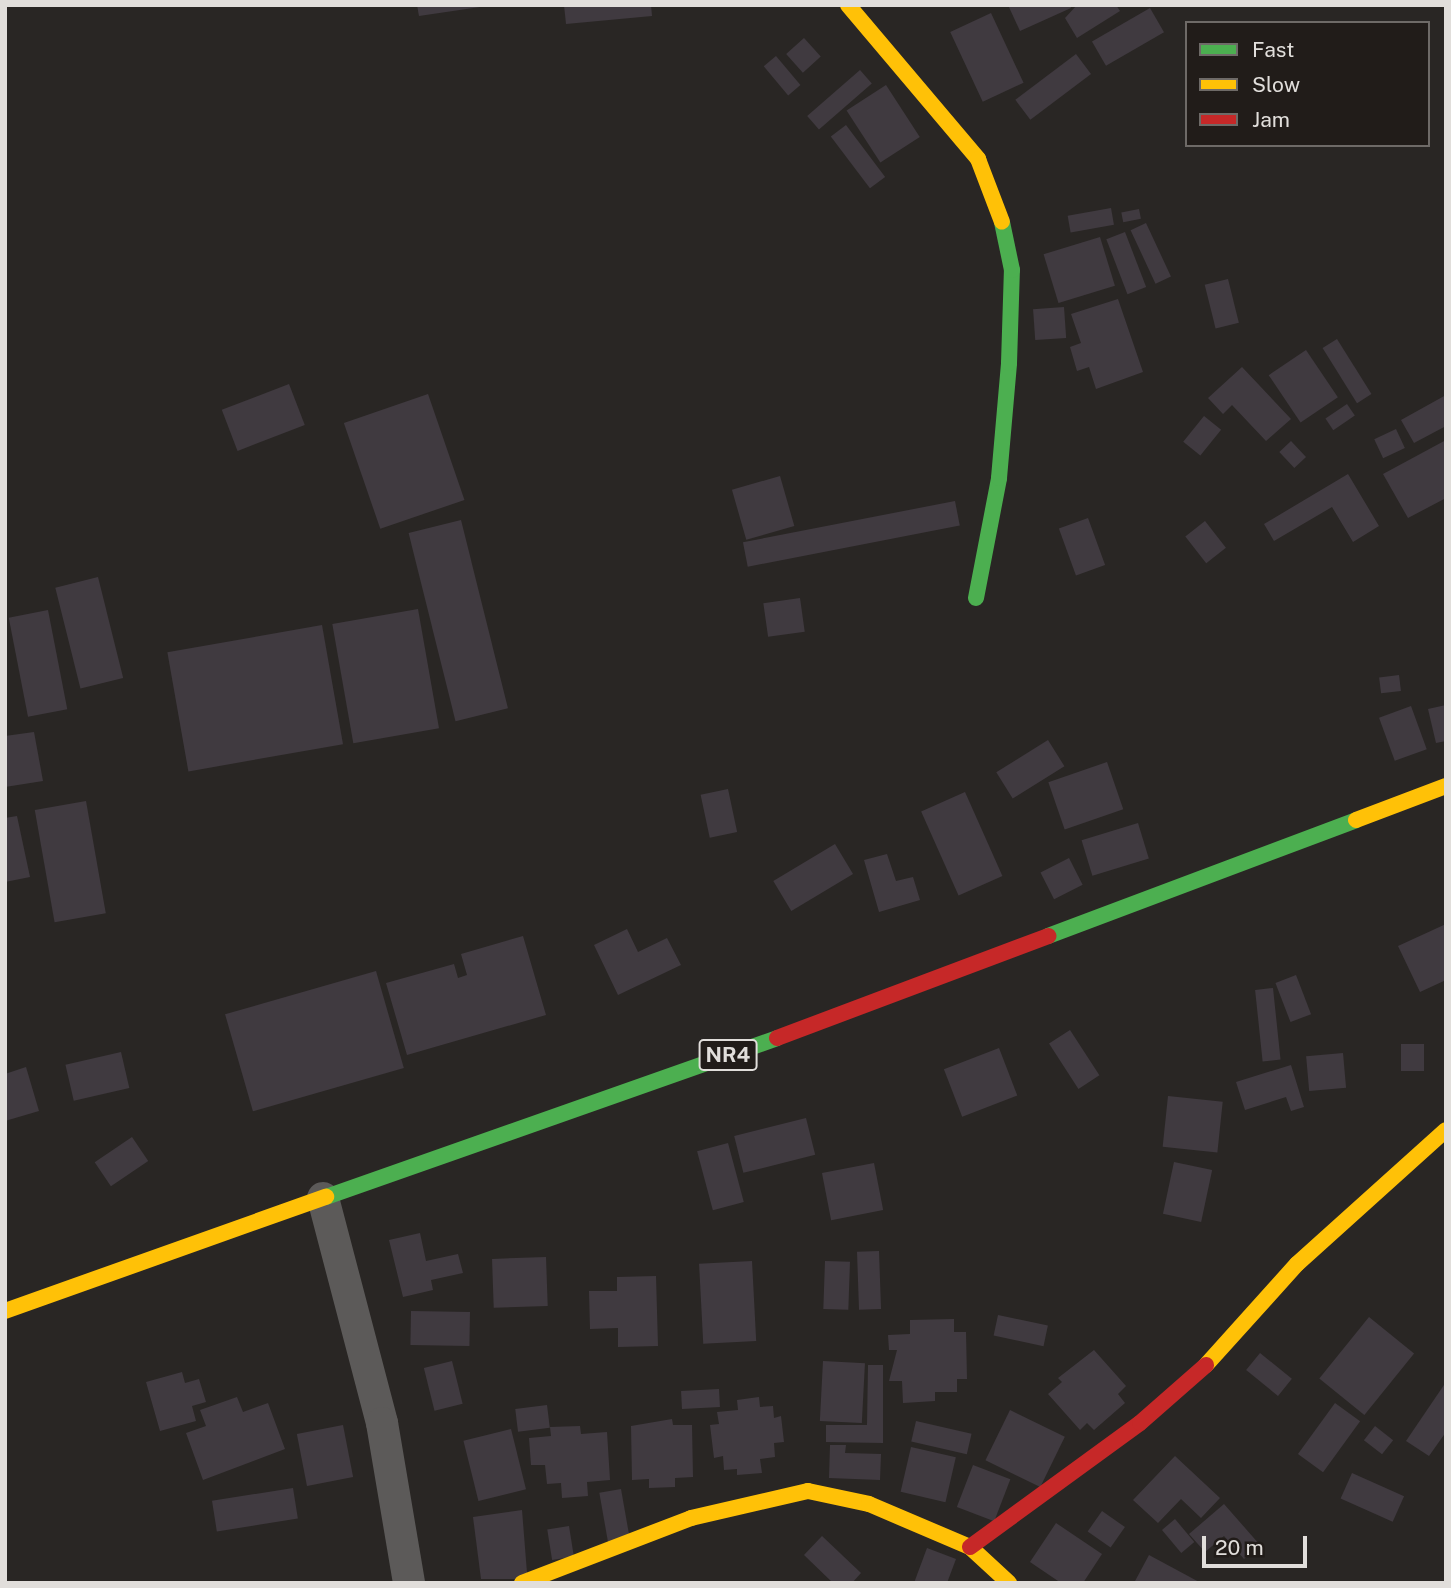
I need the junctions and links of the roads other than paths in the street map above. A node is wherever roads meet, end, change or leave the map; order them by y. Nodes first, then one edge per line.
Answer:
1 (848, 5) edge
2 (976, 598) dead end
3 (1446, 786) edge
4 (1446, 1130) edge
5 (324, 1198) junction
6 (5, 1311) edge
7 (970, 1547) junction
8 (409, 1583) edge
9 (522, 1583) edge
10 (1009, 1583) edge

1 - 2 main road
3 - 5 main road, NR4
4 - 7 main road
5 - 6 main road, NR4
5 - 8 street
7 - 9 main road
7 - 10 main road

